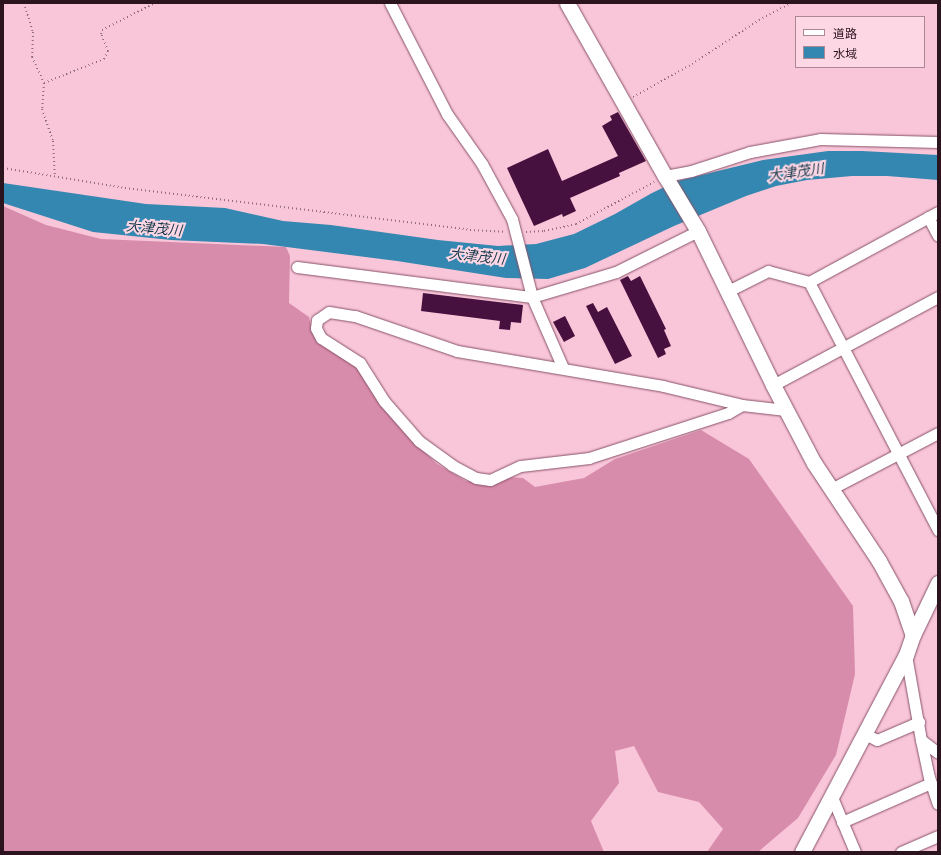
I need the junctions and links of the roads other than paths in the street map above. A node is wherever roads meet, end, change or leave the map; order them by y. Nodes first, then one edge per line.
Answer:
1 (390, 3) edge
2 (567, 3) edge
3 (938, 142) edge
4 (665, 176) junction
5 (933, 214) edge
6 (698, 231) junction
7 (938, 236) edge
8 (297, 267) dead end
9 (809, 282) junction
10 (728, 291) junction
11 (532, 297) junction
12 (938, 297) edge
13 (843, 348) junction
14 (563, 368) junction
15 (773, 385) junction
16 (742, 405) junction
17 (786, 410) junction
18 (938, 433) edge
19 (897, 454) junction
20 (831, 489) junction
21 (938, 530) edge
22 (938, 583) edge
23 (913, 635) junction
24 (906, 655) junction
25 (919, 722) junction
26 (865, 734) junction
27 (921, 740) junction
28 (938, 753) edge
29 (931, 783) junction
30 (832, 797) junction
31 (938, 804) edge
32 (842, 822) junction
33 (938, 836) edge
34 (802, 852) edge
35 (855, 852) edge
36 (901, 852) edge

1 - 11 street
2 - 4 street
3 - 4 street
4 - 6 street
5 - 7 street
5 - 9 street
6 - 10 street
6 - 11 street
8 - 11 street
9 - 10 street
9 - 13 street
10 - 15 street
11 - 14 street
12 - 13 street
13 - 15 street
13 - 19 street
14 - 16 street
14 - 16 street
15 - 17 street
16 - 17 street
17 - 20 street
18 - 19 street
19 - 20 street
19 - 21 street
20 - 23 street
22 - 23 street
23 - 24 street
24 - 25 street
24 - 26 street
25 - 26 street
25 - 27 street
26 - 30 street
27 - 28 street
27 - 29 street
29 - 31 street
29 - 32 street
30 - 32 street
30 - 34 street
32 - 35 street
33 - 36 street

